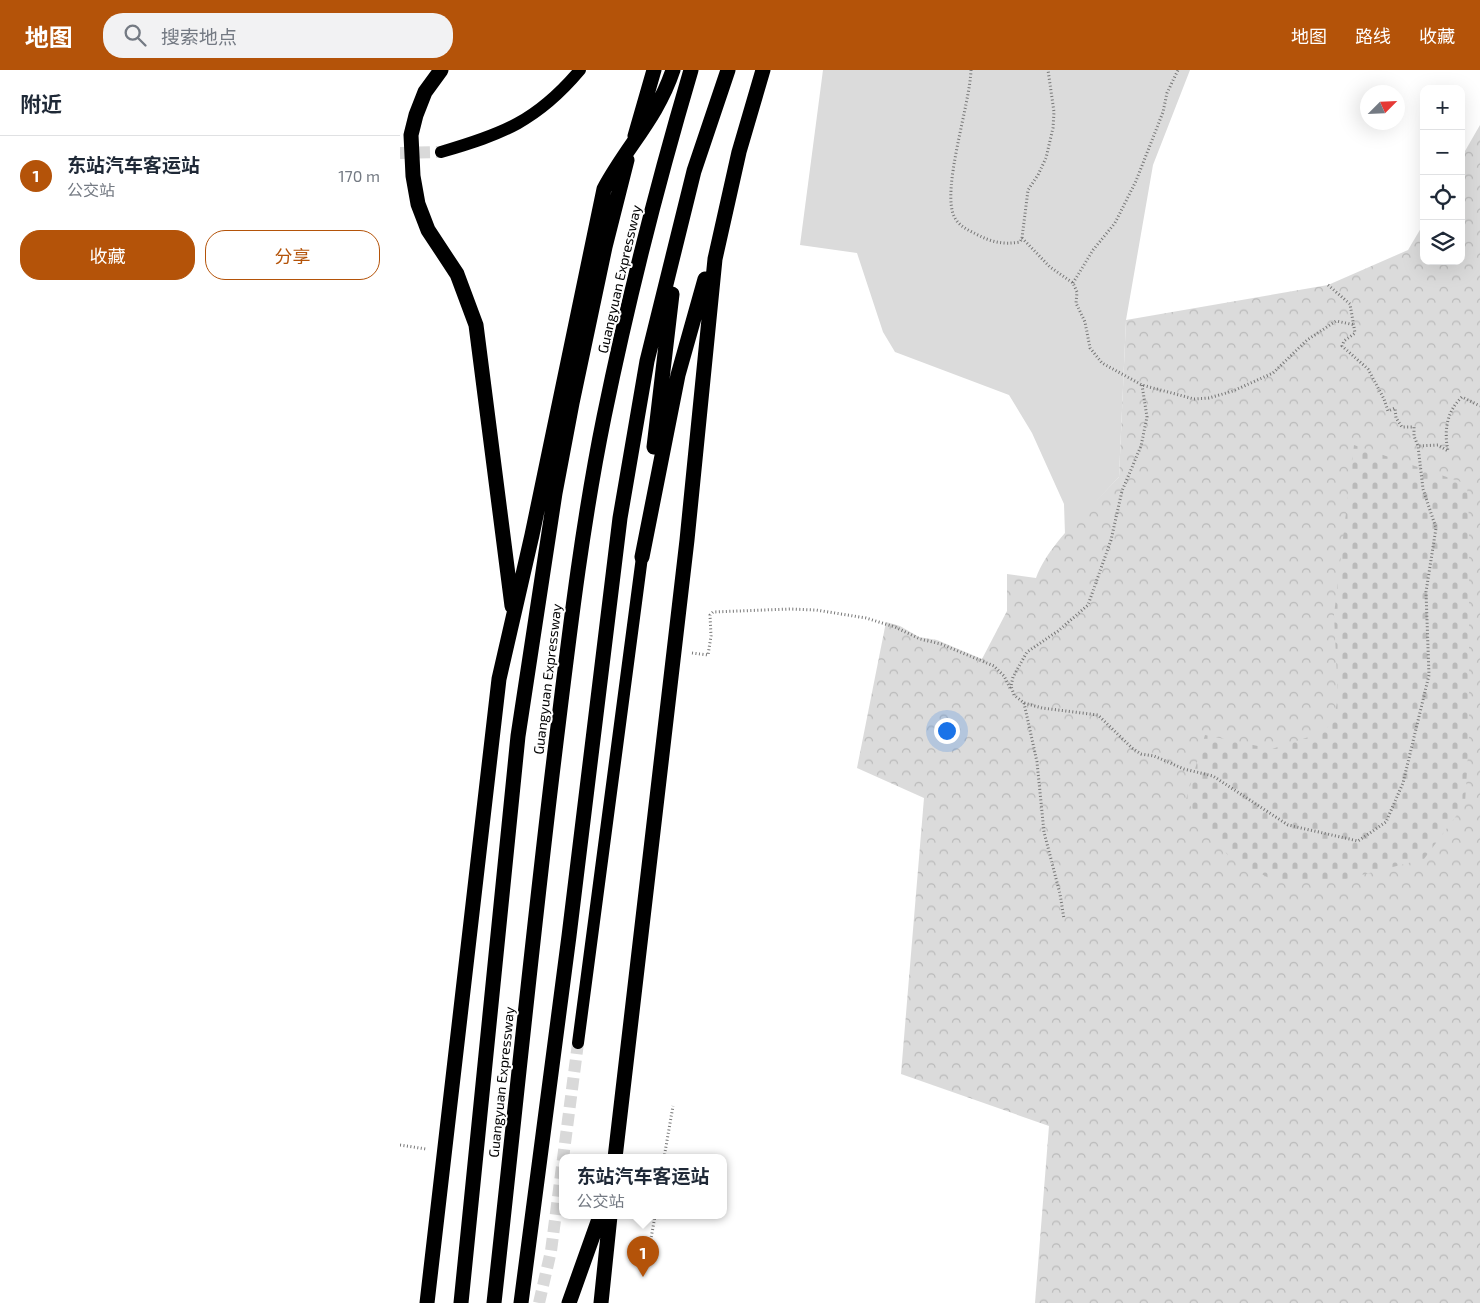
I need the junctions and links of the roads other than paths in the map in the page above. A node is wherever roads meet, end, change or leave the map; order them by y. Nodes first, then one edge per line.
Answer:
1 (441, 70) edge
2 (580, 70) edge
3 (654, 70) edge
4 (673, 70) edge
5 (691, 70) edge
6 (728, 70) edge
7 (763, 70) edge
8 (441, 152) tunnel mouth
9 (722, 221) junction
10 (679, 235) junction
11 (642, 557) junction
12 (513, 616) junction
13 (578, 1043) tunnel mouth
14 (615, 1154) edge
15 (599, 1219) edge
16 (610, 1219) edge
17 (427, 1303) edge
18 (461, 1303) edge
19 (494, 1303) edge
20 (521, 1303) edge
21 (569, 1303) edge
22 (601, 1303) edge

1 - 12 highway
2 - 8 main road
3 - 18 highway, Guangyuan Expressway
4 - 12 highway
5 - 19 highway, Guangyuan Expressway
6 - 10 highway
7 - 9 highway
9 - 11 highway
9 - 14 highway
10 - 11 highway
10 - 20 highway
11 - 13 main road
12 - 17 highway
15 - 21 highway
16 - 22 highway

